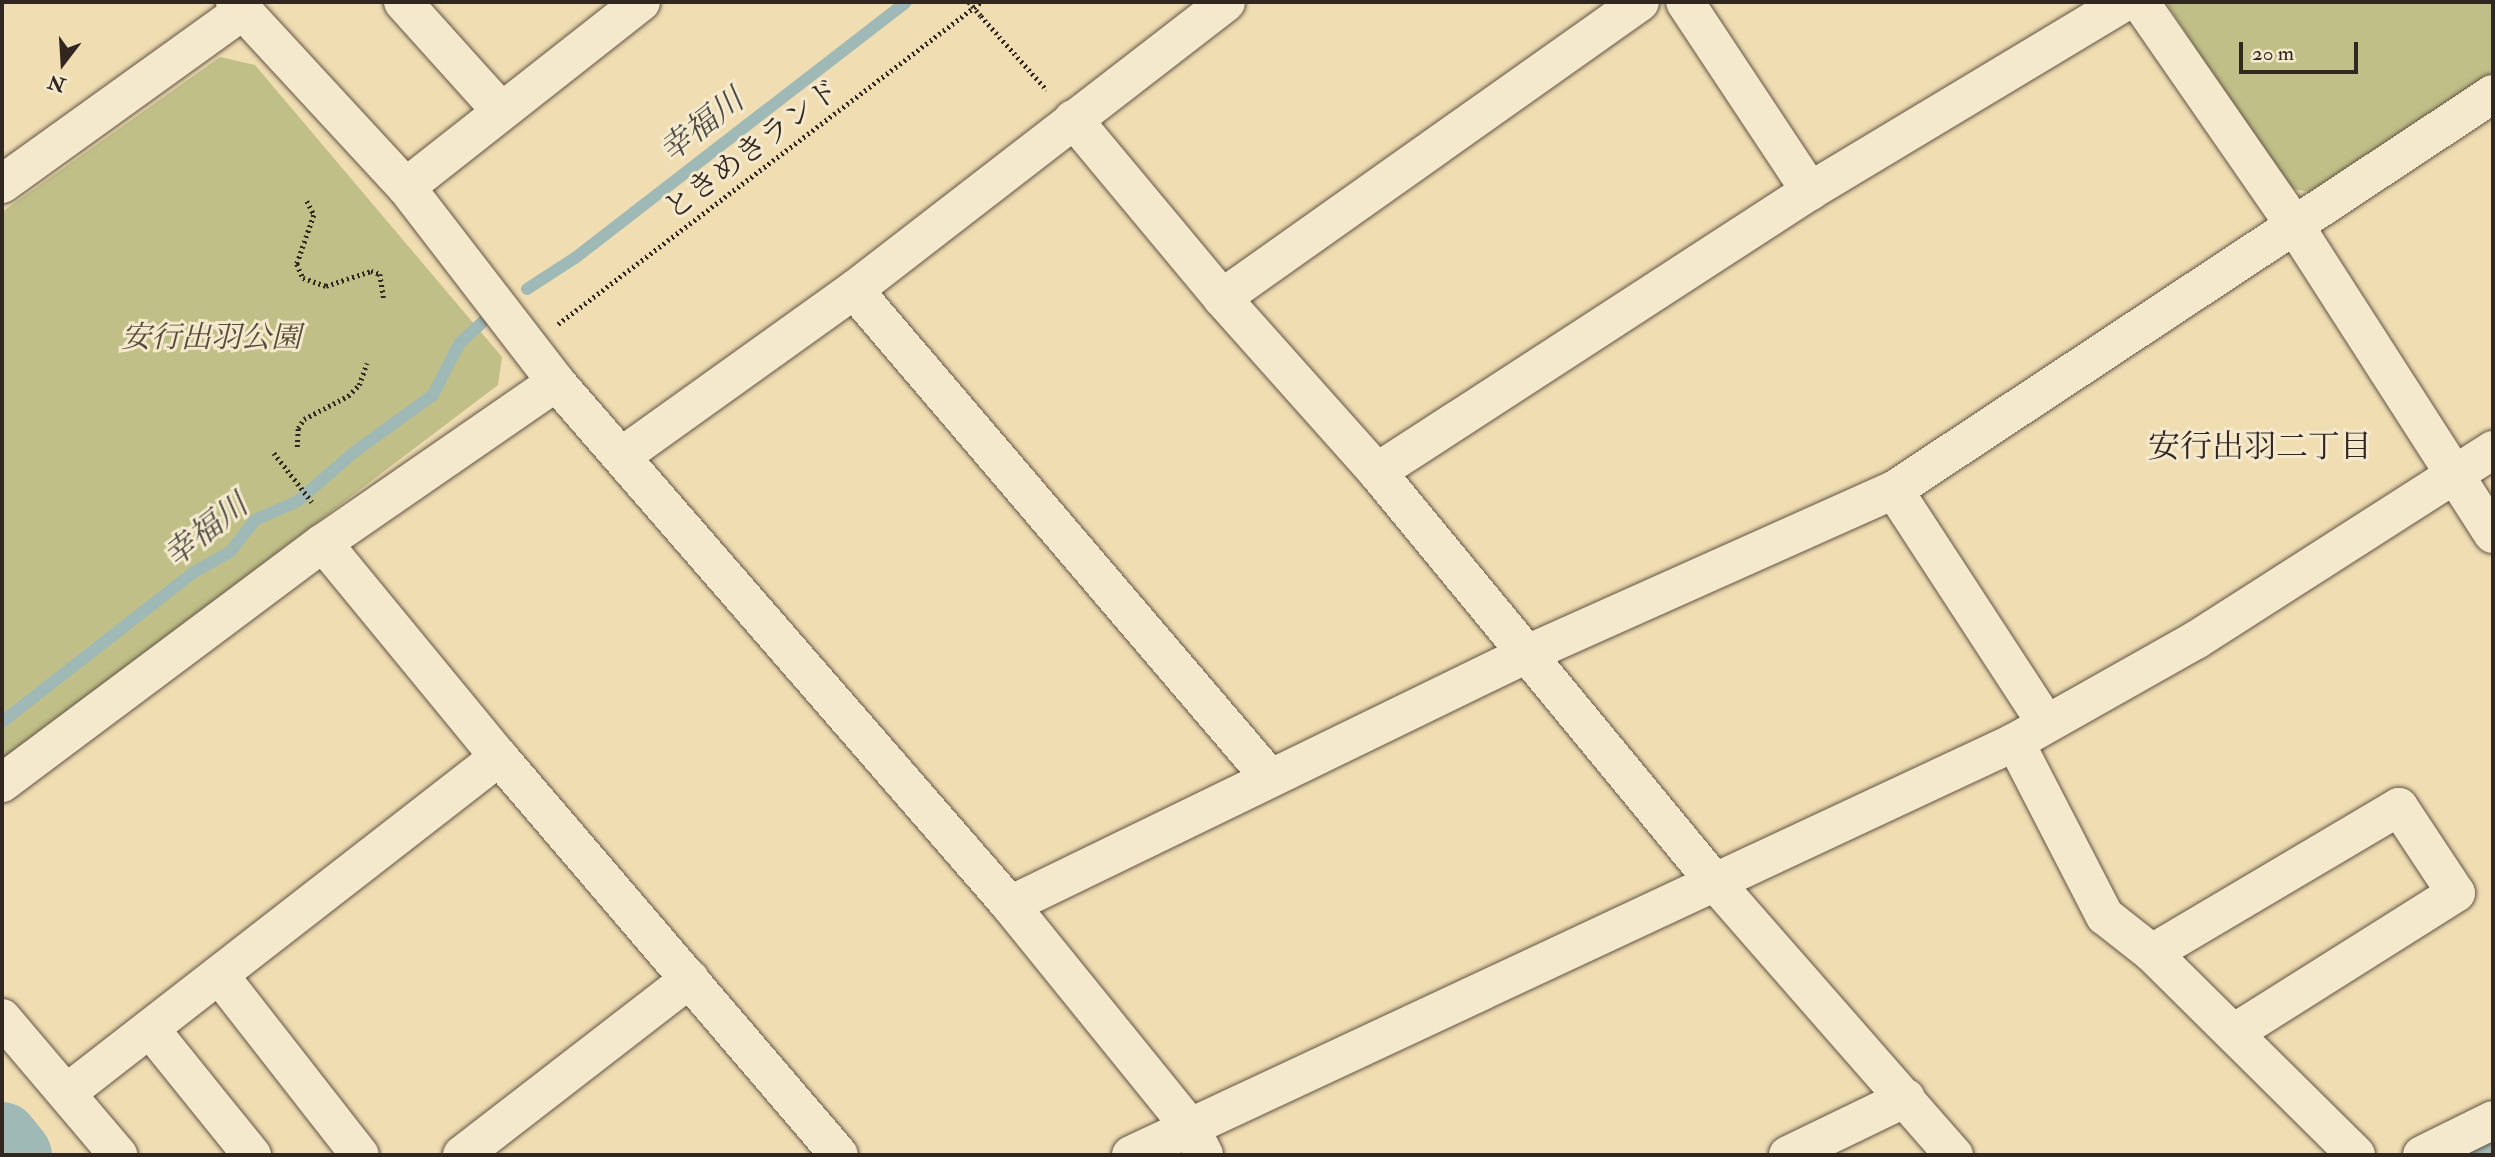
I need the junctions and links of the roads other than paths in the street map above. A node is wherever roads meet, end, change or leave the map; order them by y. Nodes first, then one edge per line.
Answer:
1 (403, 2) edge
2 (1226, 2) edge
3 (1640, 2) edge
4 (1685, 2) edge
5 (2124, 2) edge
6 (2140, 2) edge
7 (633, 4) edge
8 (239, 7) edge
9 (2493, 94) edge
10 (501, 111) junction
11 (1073, 119) junction
12 (2, 184) edge
13 (406, 187) junction
14 (1811, 191) junction
15 (2295, 226) junction
16 (854, 290) junction
17 (1222, 298) junction
18 (556, 382) junction
19 (2493, 450) edge
20 (622, 456) junction
21 (1377, 472) junction
22 (2453, 476) junction
23 (1894, 490) junction
24 (2493, 534) edge
25 (330, 538) junction
26 (1527, 654) junction
27 (2031, 733) junction
28 (499, 757) junction
29 (1270, 778) junction
30 (2, 783) edge
31 (1713, 880) junction
32 (1010, 905) junction
33 (2152, 953) junction
34 (220, 976) junction
35 (690, 979) junction
36 (2, 1018) edge
37 (151, 1030) junction
38 (2234, 1033) junction
39 (68, 1092) junction
40 (1906, 1098) junction
41 (2493, 1120) edge
42 (1197, 1141) edge
43 (118, 1155) edge
44 (252, 1155) edge
45 (360, 1155) edge
46 (462, 1155) edge
47 (839, 1155) edge
48 (1131, 1155) edge
49 (1788, 1155) edge
50 (1954, 1155) edge
51 (2356, 1155) edge
52 (2423, 1155) edge

1 - 10 street
2 - 11 street
3 - 17 street
4 - 14 street
5 - 14 street
6 - 15 street
7 - 10 street
8 - 12 street
8 - 13 street
9 - 15 street
10 - 13 street
11 - 16 street
11 - 17 street
13 - 18 street
14 - 21 street
15 - 22 street
15 - 23 street
16 - 20 street
16 - 29 street
17 - 21 street
18 - 20 street
18 - 25 street
19 - 22 street
20 - 32 street
21 - 26 street
22 - 24 street
22 - 27 street
23 - 26 street
23 - 27 street
25 - 28 street
25 - 30 street
26 - 29 street
26 - 31 street
27 - 31 street
27 - 33 street
28 - 34 street
28 - 35 street
29 - 32 street
31 - 40 street
31 - 42 street
32 - 42 street
33 - 38 street
33 - 38 street
34 - 37 street
34 - 45 street
35 - 46 street
35 - 47 street
36 - 39 street
37 - 39 street
37 - 44 street
38 - 51 street
39 - 43 street
40 - 49 street
40 - 50 street
41 - 52 street
42 - 48 street

